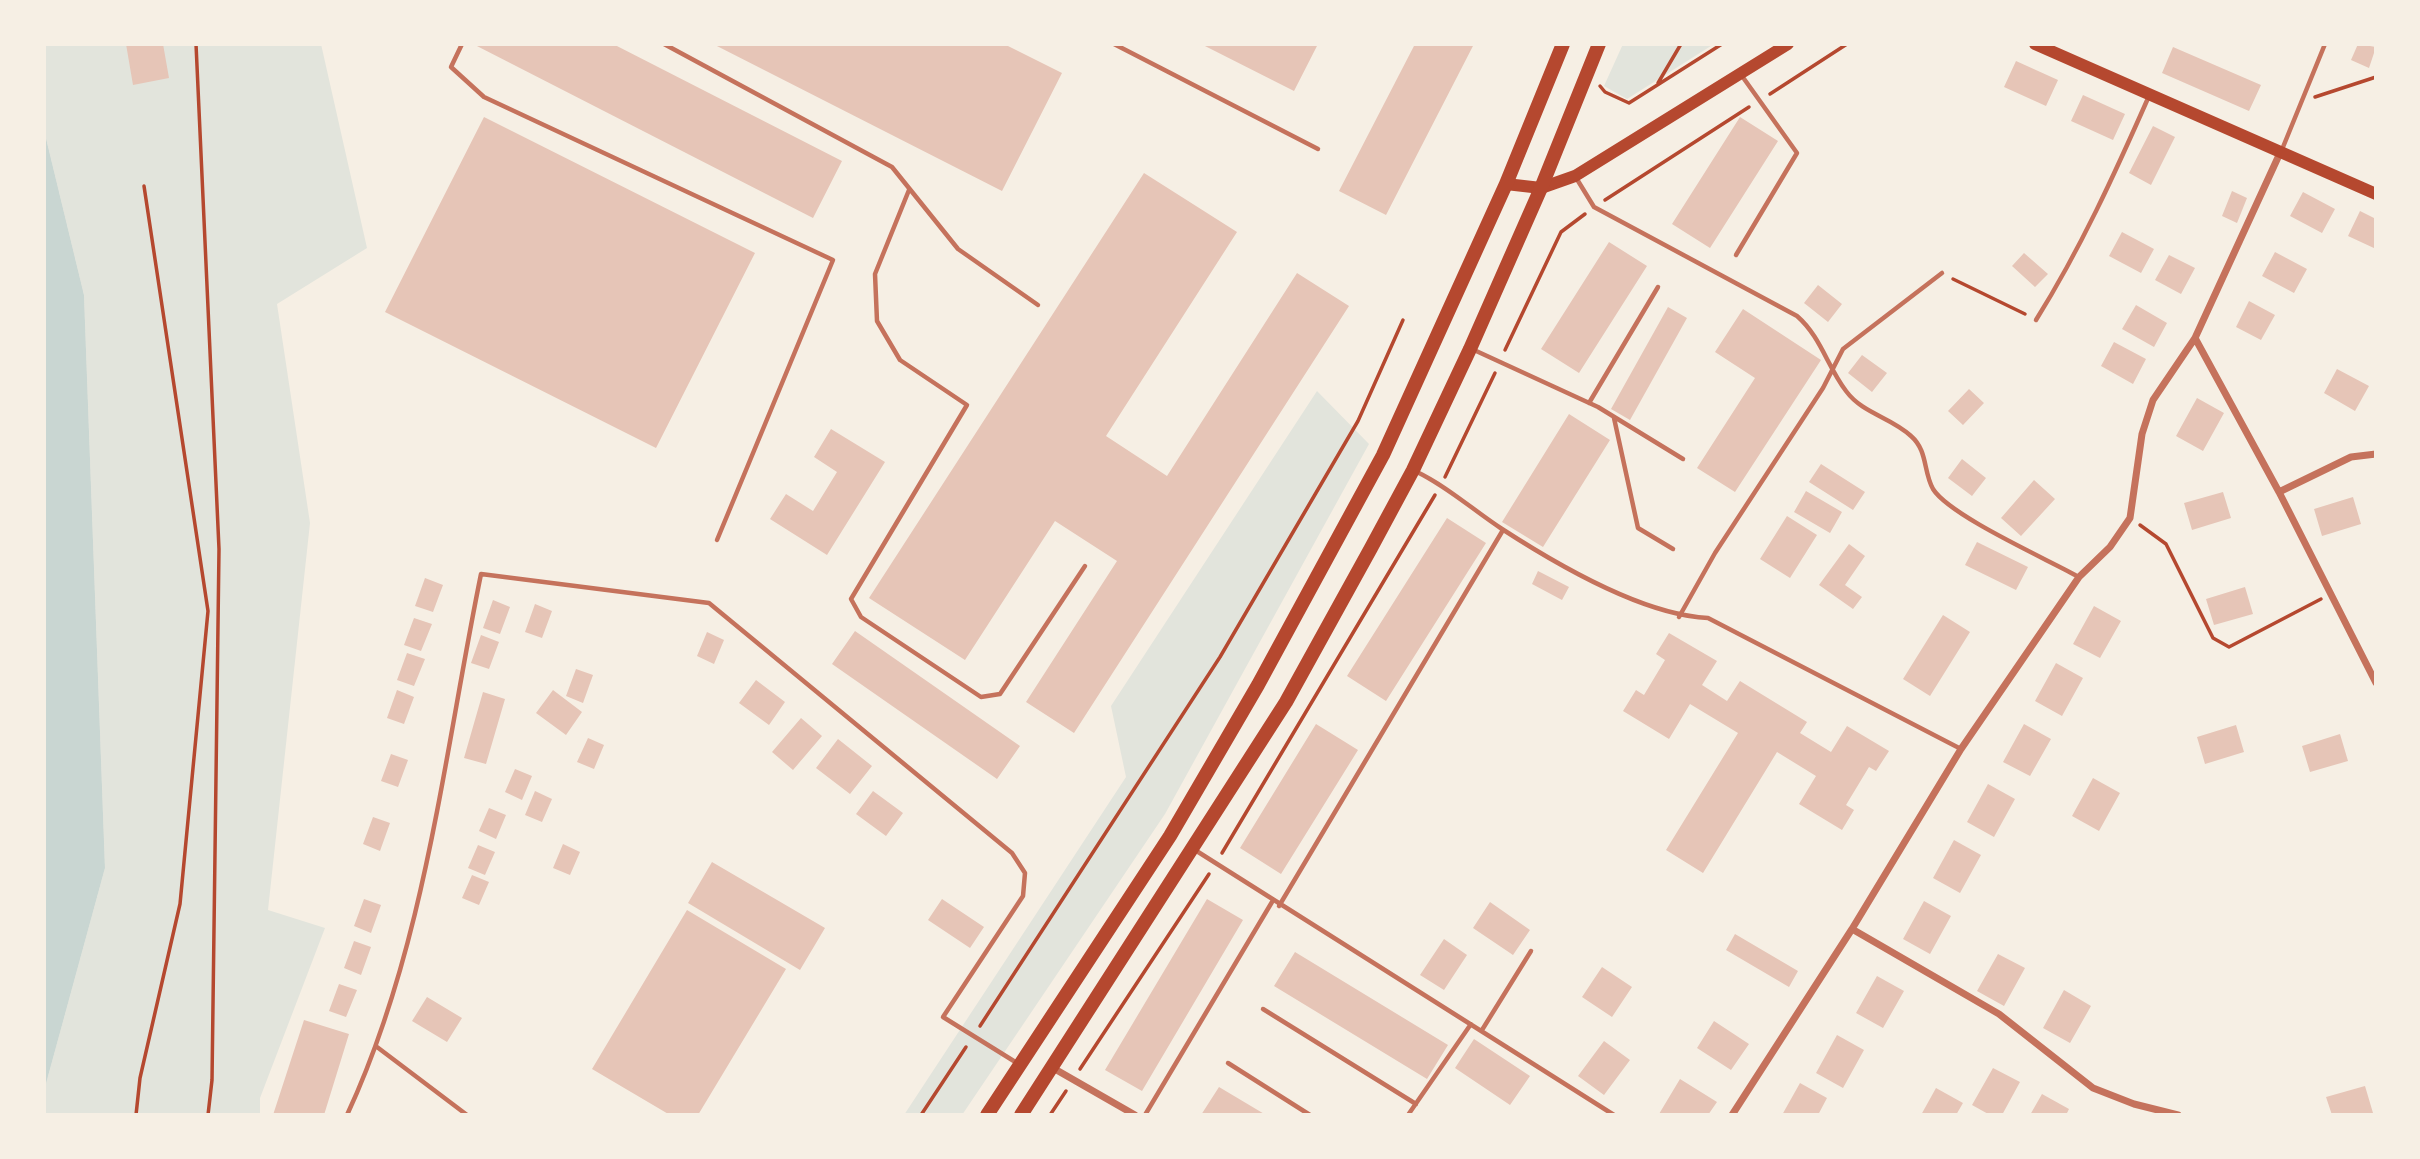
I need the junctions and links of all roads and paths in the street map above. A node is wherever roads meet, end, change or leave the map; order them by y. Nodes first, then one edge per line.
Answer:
1 (196, 44) edge
2 (462, 44) edge
3 (664, 44) edge
4 (1114, 44) edge
5 (1563, 44) edge
6 (1599, 44) edge
7 (1681, 44) edge
8 (1723, 44) edge
9 (1787, 44) edge
10 (1847, 44) edge
11 (2035, 44) edge
12 (2325, 44) edge
13 (1740, 72) junction
14 (2376, 77) edge
15 (1599, 84) dead end
16 (1657, 85) junction
17 (2149, 95) junction
18 (1759, 101) junction
19 (2302, 102) junction
20 (1318, 149) dead end
21 (2280, 153) junction
22 (1575, 176) junction
23 (1506, 184) junction
24 (144, 186) dead end
25 (1541, 188) junction
26 (909, 190) junction
27 (2376, 194) edge
28 (1594, 207) junction
29 (1735, 255) dead end
30 (1942, 273) joint
31 (1658, 287) dead end
32 (1038, 305) dead end
33 (1403, 320) dead end
34 (2036, 320) joint
35 (2195, 338) junction
36 (1470, 349) junction
37 (1500, 361) junction
38 (1832, 369) junction
39 (1589, 402) junction
40 (1614, 417) junction
41 (2376, 454) edge
42 (1683, 459) dead end
43 (1413, 470) junction
44 (1442, 484) junction
45 (2279, 492) junction
46 (2130, 518) junction
47 (1503, 530) junction
48 (717, 540) dead end
49 (1673, 549) dead end
50 (1085, 566) dead end
51 (2079, 577) junction
52 (2330, 595) junction
53 (208, 611) junction
54 (218, 612) junction
55 (1679, 617) junction
56 (2376, 683) edge
57 (1961, 749) junction
58 (1194, 850) junction
59 (1216, 864) junction
60 (1272, 902) junction
61 (1279, 906) junction
62 (1852, 929) junction
63 (1531, 951) dead end
64 (1263, 1009) dead end
65 (1471, 1024) junction
66 (1482, 1030) junction
67 (974, 1036) junction
68 (377, 1047) junction
69 (1228, 1063) dead end
70 (1021, 1065) junction
71 (1053, 1068) junction
72 (1074, 1079) junction
73 (1416, 1104) junction
74 (136, 1115) edge
75 (208, 1115) edge
76 (347, 1115) edge
77 (467, 1115) edge
78 (921, 1115) edge
79 (987, 1115) edge
80 (1021, 1115) edge
81 (1050, 1115) edge
82 (1135, 1115) edge
83 (1145, 1115) edge
84 (1310, 1115) edge
85 (1408, 1115) edge
86 (1614, 1115) edge
87 (1732, 1115) edge
88 (2178, 1115) edge

1 - 54 path
2 - 48 lane
3 - 26 lane
4 - 20 lane
5 - 23 main road
6 - 25 main road
7 - 16 path
8 - 16 path
9 - 13 main road
10 - 18 path
11 - 17 main road
12 - 19 lane
13 - 18 lane
13 - 22 main road
14 - 19 path
15 - 16 path
17 - 21 main road
17 - 34 lane
18 - 28 path
18 - 29 lane
19 - 21 lane
21 - 27 main road
21 - 35 street
22 - 25 main road
22 - 28 lane
23 - 25 main road
23 - 70 main road
24 - 53 path
25 - 36 main road
26 - 32 lane
26 - 50 lane
28 - 37 path
28 - 38 lane
30 - 34 path
30 - 38 lane
31 - 39 lane
33 - 67 path
35 - 45 street
35 - 46 street
36 - 37 lane
36 - 43 main road
37 - 39 lane
37 - 44 path
38 - 51 lane
38 - 55 lane
39 - 40 lane
40 - 42 lane
40 - 49 lane
41 - 45 street
43 - 44 lane
43 - 58 main road
44 - 47 lane
44 - 59 path
45 - 52 street
46 - 51 street
46 - 52 path
47 - 55 lane
47 - 61 lane
51 - 57 street
52 - 56 street
53 - 54 path
53 - 74 path
54 - 75 path
55 - 57 lane
57 - 62 street
58 - 59 lane
58 - 71 main road
59 - 60 lane
59 - 72 path
60 - 61 lane
60 - 83 lane
61 - 65 lane
62 - 87 street
62 - 88 street
63 - 66 lane
64 - 73 lane
65 - 66 lane
65 - 73 lane
66 - 86 lane
67 - 68 lane
67 - 70 lane
67 - 78 path
68 - 76 lane
68 - 77 lane
69 - 84 lane
70 - 79 main road
71 - 72 street
71 - 80 main road
72 - 81 path
72 - 82 street
73 - 85 lane

